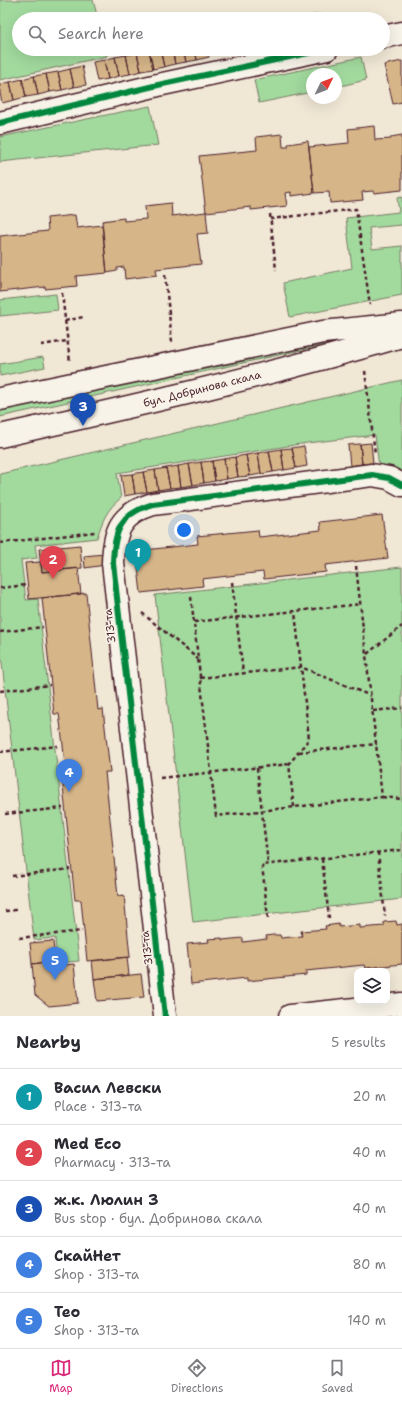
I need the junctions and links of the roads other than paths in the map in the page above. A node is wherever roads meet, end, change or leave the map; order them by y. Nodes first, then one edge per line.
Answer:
1 (402, 33) edge
2 (390, 36) edge
3 (294, 56) edge
4 (0, 123) edge
5 (402, 324) edge
6 (402, 336) edge
7 (0, 399) edge
8 (0, 436) edge
9 (402, 485) edge
10 (402, 1004) edge
11 (165, 1016) edge
12 (290, 1016) edge

1 - 2 street
3 - 4 street
5 - 7 street
6 - 8 street, бул. Добринова скала
9 - 11 street, 313-та
10 - 12 street

